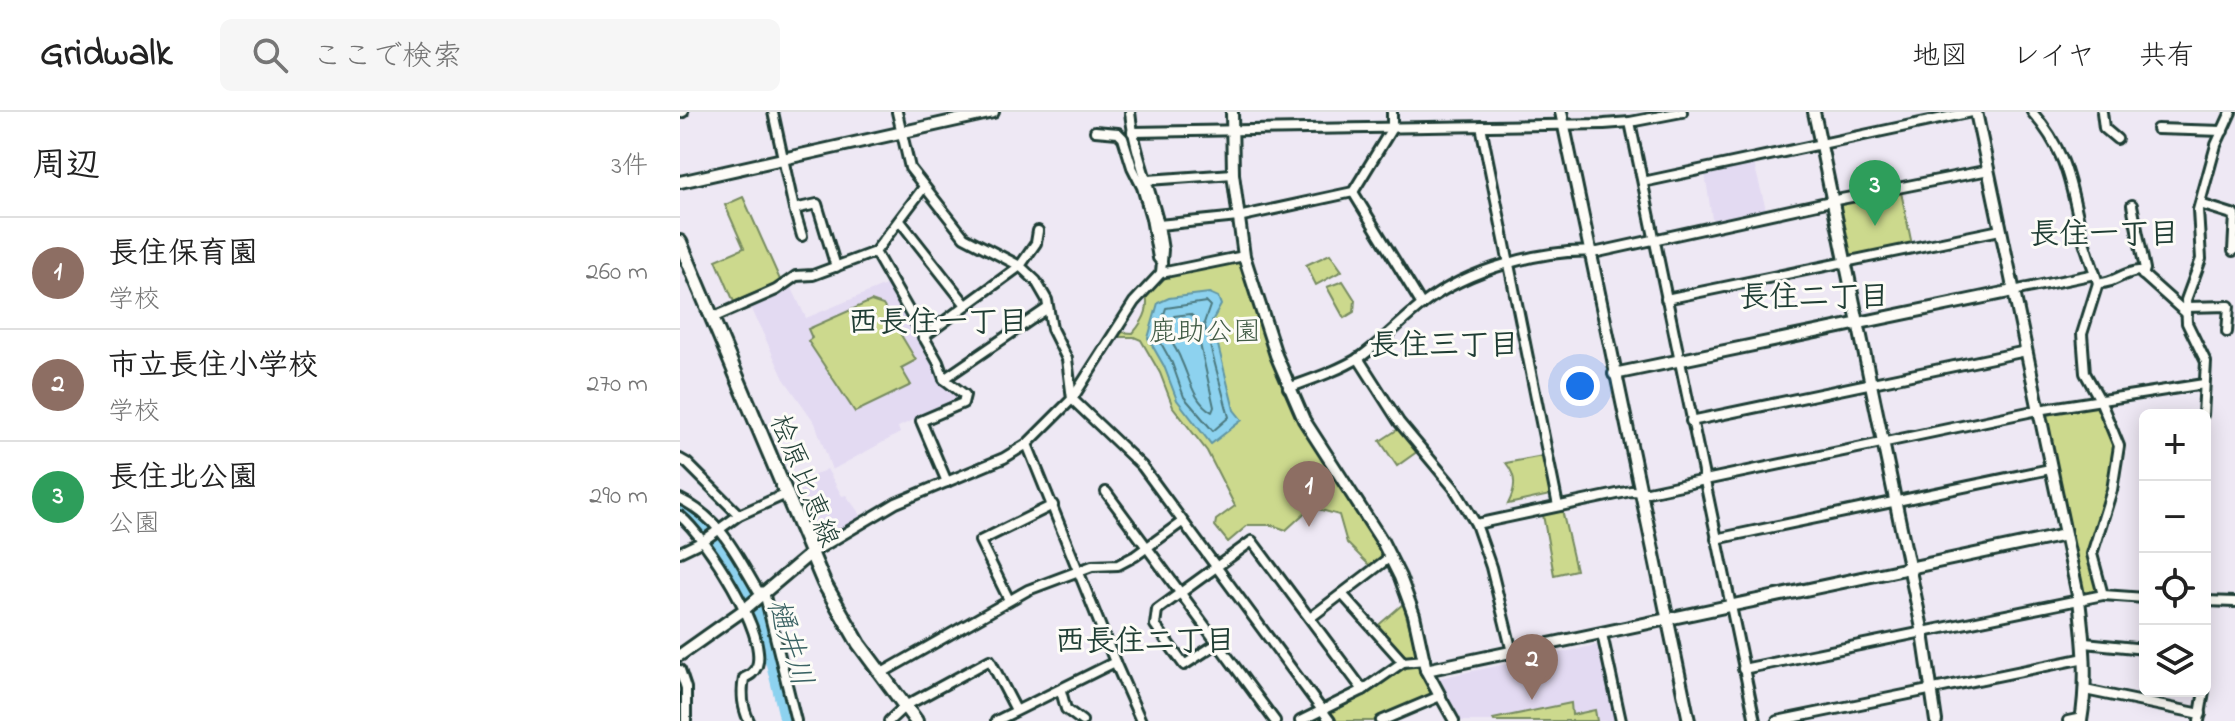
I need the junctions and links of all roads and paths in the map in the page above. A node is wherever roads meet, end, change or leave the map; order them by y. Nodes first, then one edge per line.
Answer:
1 (773, 112) edge
2 (897, 112) edge
3 (993, 112) edge
4 (1130, 112) edge
5 (1232, 112) edge
6 (1392, 112) edge
7 (1561, 112) edge
8 (1682, 112) edge
9 (1814, 112) edge
10 (1974, 112) edge
11 (2032, 112) edge
12 (2102, 112) edge
13 (2231, 112) edge
14 (1630, 122) junction
15 (1563, 125) junction
16 (1481, 126) junction
17 (1392, 128) junction
18 (2157, 129) dead end
19 (1232, 130) junction
20 (1095, 131) dead end
21 (2223, 131) junction
22 (902, 132) junction
23 (1132, 132) junction
24 (2117, 139) dead end
25 (1821, 144) junction
26 (783, 158) junction
27 (1989, 170) junction
28 (1233, 174) junction
29 (1148, 180) junction
30 (680, 182) edge
31 (1643, 182) junction
32 (924, 187) junction
33 (1353, 192) junction
34 (1831, 201) junction
35 (2200, 204) junction
36 (2132, 205) dead end
37 (794, 209) junction
38 (1238, 217) junction
39 (900, 221) junction
40 (1159, 225) junction
41 (2000, 230) junction
42 (1038, 231) dead end
43 (802, 236) dead end
44 (1654, 241) junction
45 (680, 242) edge
46 (1590, 251) junction
47 (2233, 251) dead end
48 (875, 252) junction
49 (1244, 256) junction
50 (1844, 262) junction
51 (1507, 264) junction
52 (1020, 266) junction
53 (836, 267) junction
54 (1162, 268) junction
55 (2143, 275) junction
56 (2097, 278) junction
57 (2013, 291) junction
58 (1666, 299) junction
59 (966, 305) junction
60 (1422, 305) junction
61 (1048, 308) junction
62 (2186, 310) junction
63 (712, 318) junction
64 (1857, 322) junction
65 (2227, 332) dead end
66 (923, 337) junction
67 (2026, 351) junction
68 (1358, 358) junction
69 (1678, 361) junction
70 (1614, 374) junction
71 (944, 379) junction
72 (1870, 383) junction
73 (2204, 384) junction
74 (1288, 388) junction
75 (1072, 399) junction
76 (2100, 400) junction
77 (2203, 409) edge
78 (2038, 410) junction
79 (1691, 421) junction
80 (1883, 443) junction
81 (1027, 444) junction
82 (680, 459) edge
83 (2050, 469) junction
84 (1703, 480) junction
85 (947, 482) junction
86 (1106, 492) dead end
87 (1639, 492) junction
88 (786, 494) junction
89 (680, 499) edge
90 (1896, 501) junction
91 (1053, 505) junction
92 (1558, 506) junction
93 (739, 515) junction
94 (680, 516) edge
95 (1182, 522) junction
96 (1476, 524) junction
97 (719, 530) junction
98 (2065, 535) junction
99 (1716, 539) junction
100 (703, 541) junction
101 (1147, 547) junction
102 (680, 552) edge
103 (810, 554) junction
104 (1390, 557) junction
105 (1216, 567) junction
106 (1909, 569) junction
107 (1079, 570) junction
108 (1180, 592) junction
109 (1342, 594) junction
110 (762, 595) junction
111 (2103, 595) junction
112 (2139, 598) edge
113 (1009, 600) junction
114 (2079, 600) junction
115 (2211, 602) edge
116 (2235, 602) edge
117 (1729, 605) junction
118 (745, 609) junction
119 (1310, 618) junction
120 (1667, 620) junction
121 (1923, 633) junction
122 (1602, 634) junction
123 (1218, 643) junction
124 (2085, 643) junction
125 (2139, 648) edge
126 (1512, 652) junction
127 (680, 655) edge
128 (2085, 658) junction
129 (1115, 662) junction
130 (1403, 662) junction
131 (1426, 665) junction
132 (1743, 669) junction
133 (680, 670) edge
134 (880, 674) junction
135 (1363, 690) junction
136 (1932, 690) junction
137 (2085, 690) junction
138 (1061, 691) junction
139 (1440, 696) junction
140 (2204, 697) edge
141 (905, 706) junction
142 (1016, 710) junction
143 (1322, 710) junction
144 (2201, 719) edge
145 (2081, 720) edge
146 (686, 721) edge
147 (749, 721) edge
148 (796, 721) edge
149 (889, 721) edge
150 (916, 721) edge
151 (996, 721) edge
152 (1082, 721) edge
153 (1141, 721) edge
154 (1275, 721) edge
155 (1300, 721) edge
156 (1330, 721) edge
157 (1381, 721) edge
158 (1454, 721) edge
159 (1621, 721) edge
160 (1689, 721) edge
161 (1755, 721) edge
162 (1777, 721) edge
163 (1936, 721) edge
164 (2068, 721) edge

1 - 26 street
2 - 22 street
3 - 22 street
4 - 23 street
5 - 19 street
6 - 17 street
7 - 15 street
8 - 14 street
9 - 25 street
10 - 25 street
10 - 27 street
11 - 56 street
12 - 24 street
13 - 21 street
14 - 15 street
14 - 31 street
15 - 16 street
15 - 46 street
16 - 17 street
16 - 51 street
17 - 19 street
17 - 33 street
18 - 21 street
19 - 23 street
19 - 28 street
20 - 54 street
21 - 35 street
22 - 26 street
22 - 32 street
23 - 29 street
25 - 31 street
25 - 34 street
26 - 30 street
26 - 37 street
27 - 34 street
27 - 41 street
28 - 29 street
28 - 38 street
29 - 40 street
31 - 44 street
32 - 39 street
32 - 52 street
33 - 38 street
33 - 60 street
34 - 44 street
34 - 50 street
35 - 47 street
35 - 62 street
36 - 55 street
37 - 43 street
37 - 53 street
38 - 40 street
38 - 49 street
39 - 48 street
39 - 59 street
40 - 54 street
41 - 50 street
41 - 57 street
42 - 52 street
44 - 46 street
44 - 58 street
45 - 63 main road, 桧原比恵線
46 - 51 street
46 - 70 street
48 - 53 street
48 - 66 street
49 - 54 street
49 - 74 street
50 - 58 street
50 - 64 street
51 - 60 street
51 - 92 street
52 - 59 street
52 - 61 street
53 - 63 street
54 - 75 street
55 - 56 street
55 - 62 street
56 - 57 street
56 - 76 street
57 - 64 street
57 - 67 street
58 - 69 street
59 - 66 street
60 - 68 street
61 - 71 street
61 - 75 street
62 - 65 street
62 - 73 street
63 - 88 main road, 桧原比恵線
64 - 69 street
64 - 72 street
66 - 71 street
67 - 72 street
67 - 78 street
68 - 74 street
68 - 96 street
69 - 70 street
69 - 79 street
70 - 87 street
71 - 85 street
72 - 79 street
72 - 80 street
73 - 76 street
73 - 77 street
74 - 104 street
75 - 81 street
75 - 95 street
76 - 78 street
76 - 111 street
78 - 80 street
78 - 83 street
79 - 84 street
80 - 84 street
80 - 90 street
81 - 85 street
81 - 91 street
82 - 93 street
83 - 90 street
83 - 98 street
84 - 87 street
84 - 99 street
85 - 103 street
86 - 101 street
87 - 92 street
87 - 120 street
88 - 93 street
88 - 103 main road, 桧原比恵線
89 - 97 street
90 - 99 street
90 - 106 street
91 - 107 street
91 - 113 street
92 - 96 street
93 - 97 street
94 - 100 street
95 - 101 street
95 - 105 street
96 - 126 street
97 - 100 street
97 - 110 street
98 - 106 street
98 - 114 street
99 - 117 street
100 - 102 street
100 - 118 street
101 - 107 street
101 - 108 street
103 - 110 street
103 - 134 main road, 桧原比恵線
104 - 109 street
104 - 131 street
105 - 108 street
105 - 119 street
105 - 143 street
106 - 117 street
106 - 121 street
107 - 113 street
107 - 129 street
108 - 123 street
108 - 123 street
109 - 119 street
109 - 130 street
110 - 118 street
110 - 148 street
111 - 112 street
111 - 114 street
113 - 134 street
114 - 121 street
114 - 124 street
115 - 116 street
117 - 120 street
117 - 132 street
118 - 127 street
118 - 147 street
119 - 135 street
120 - 122 street
120 - 160 street
121 - 132 street
121 - 136 street
122 - 126 street
122 - 159 street
123 - 154 street
124 - 125 street
124 - 128 street
126 - 131 street
128 - 136 street
128 - 137 street
129 - 138 street
129 - 153 street
130 - 131 street
130 - 135 street
131 - 139 street
132 - 161 street
133 - 146 street
134 - 141 main road, 桧原比恵線
135 - 143 street
136 - 162 street
136 - 163 street
137 - 144 street
137 - 145 street
138 - 142 street
138 - 152 street
139 - 157 street
139 - 158 street
140 - 144 street
141 - 142 street
141 - 149 street
141 - 150 main road, 桧原比恵線
142 - 151 street
143 - 155 street
143 - 156 street
145 - 164 street

